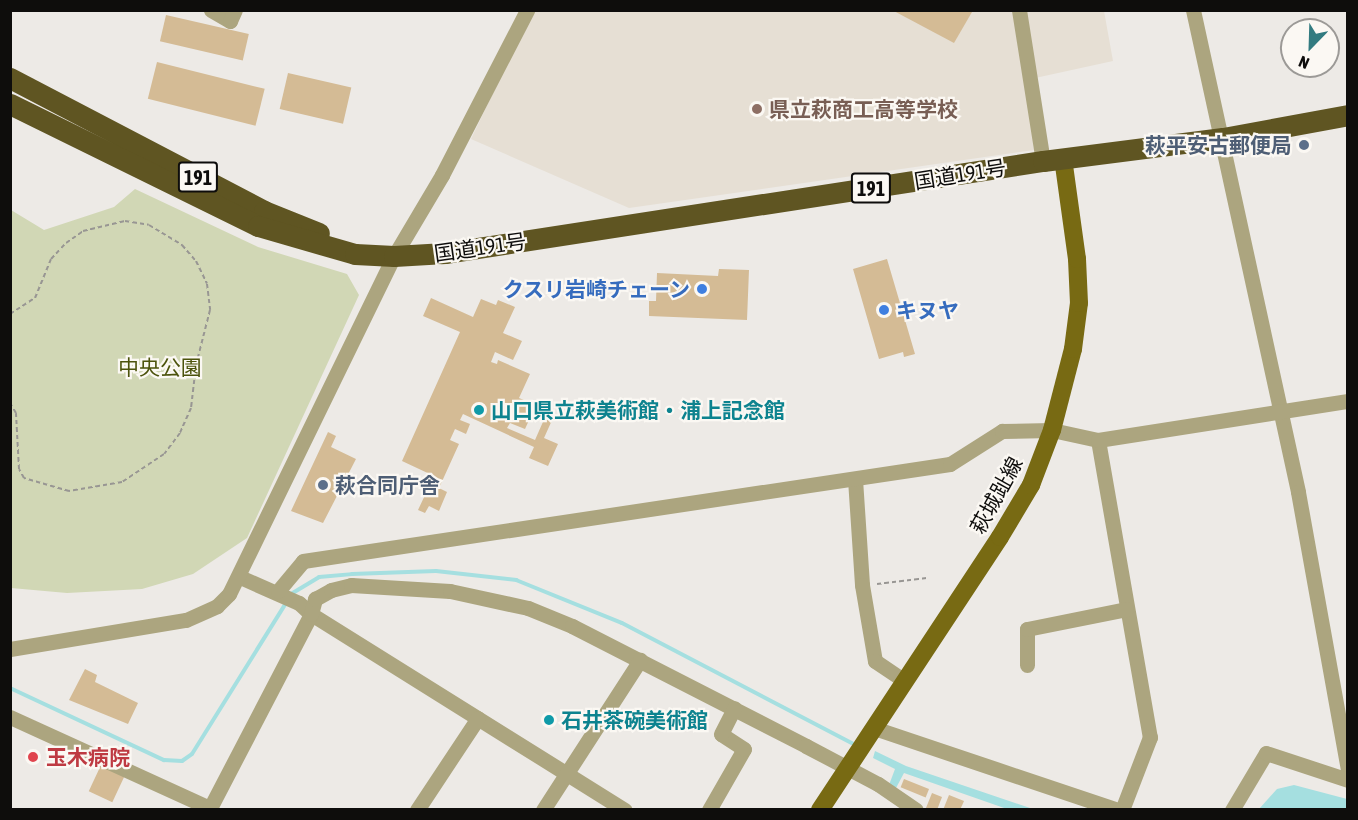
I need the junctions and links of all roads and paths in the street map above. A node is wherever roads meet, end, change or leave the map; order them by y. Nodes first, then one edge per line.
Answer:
1 (211, 10) edge
2 (236, 10) edge
3 (527, 10) edge
4 (1019, 10) edge
5 (1193, 10) edge
6 (10, 78) edge
7 (10, 104) edge
8 (1347, 115) edge
9 (1222, 138) junction
10 (1053, 160) junction
11 (394, 256) junction
12 (10, 314) edge
13 (1347, 401) edge
14 (10, 403) edge
15 (1278, 411) junction
16 (1052, 430) junction
17 (1098, 440) junction
18 (855, 479) junction
19 (240, 577) junction
20 (927, 578) dead end
21 (862, 585) junction
22 (287, 597) junction
23 (1126, 609) junction
24 (310, 614) junction
25 (10, 649) edge
26 (640, 660) junction
27 (1027, 665) dead end
28 (905, 681) junction
29 (734, 708) junction
30 (10, 717) edge
31 (478, 717) junction
32 (870, 733) junction
33 (846, 768) junction
34 (1347, 771) edge
35 (567, 773) junction
36 (1347, 780) edge
37 (910, 805) edge
38 (210, 809) edge
39 (417, 810) edge
40 (543, 810) edge
41 (625, 810) edge
42 (709, 810) edge
43 (820, 810) edge
44 (1120, 810) edge
45 (1232, 810) edge

1 - 2 street
3 - 11 street
4 - 10 street
5 - 9 street
6 - 11 highway, 国道191号 / 191
7 - 11 highway, 国道191号 / 191
8 - 9 highway, 国道191号 / 191
9 - 10 highway, 国道191号 / 191
9 - 15 street
10 - 11 highway, 国道191号 / 191
10 - 16 main road, 萩城趾線
11 - 19 street
12 - 14 path
13 - 15 street
15 - 17 street
15 - 34 street
16 - 17 street
16 - 18 street
16 - 28 main road, 萩城趾線
17 - 23 street
18 - 21 street
18 - 22 street
19 - 22 street
19 - 25 street
20 - 21 path
21 - 28 street
22 - 24 street
23 - 27 street
23 - 44 street
24 - 26 street
24 - 31 street
24 - 38 street
26 - 29 street
26 - 35 street
28 - 32 main road, 萩城趾線
29 - 33 street
29 - 42 street
30 - 38 street
31 - 35 street
31 - 39 street
32 - 33 main road, 萩城趾線
32 - 44 street
33 - 37 street
33 - 43 main road, 萩城趾線
35 - 40 street
35 - 41 street
36 - 45 street

